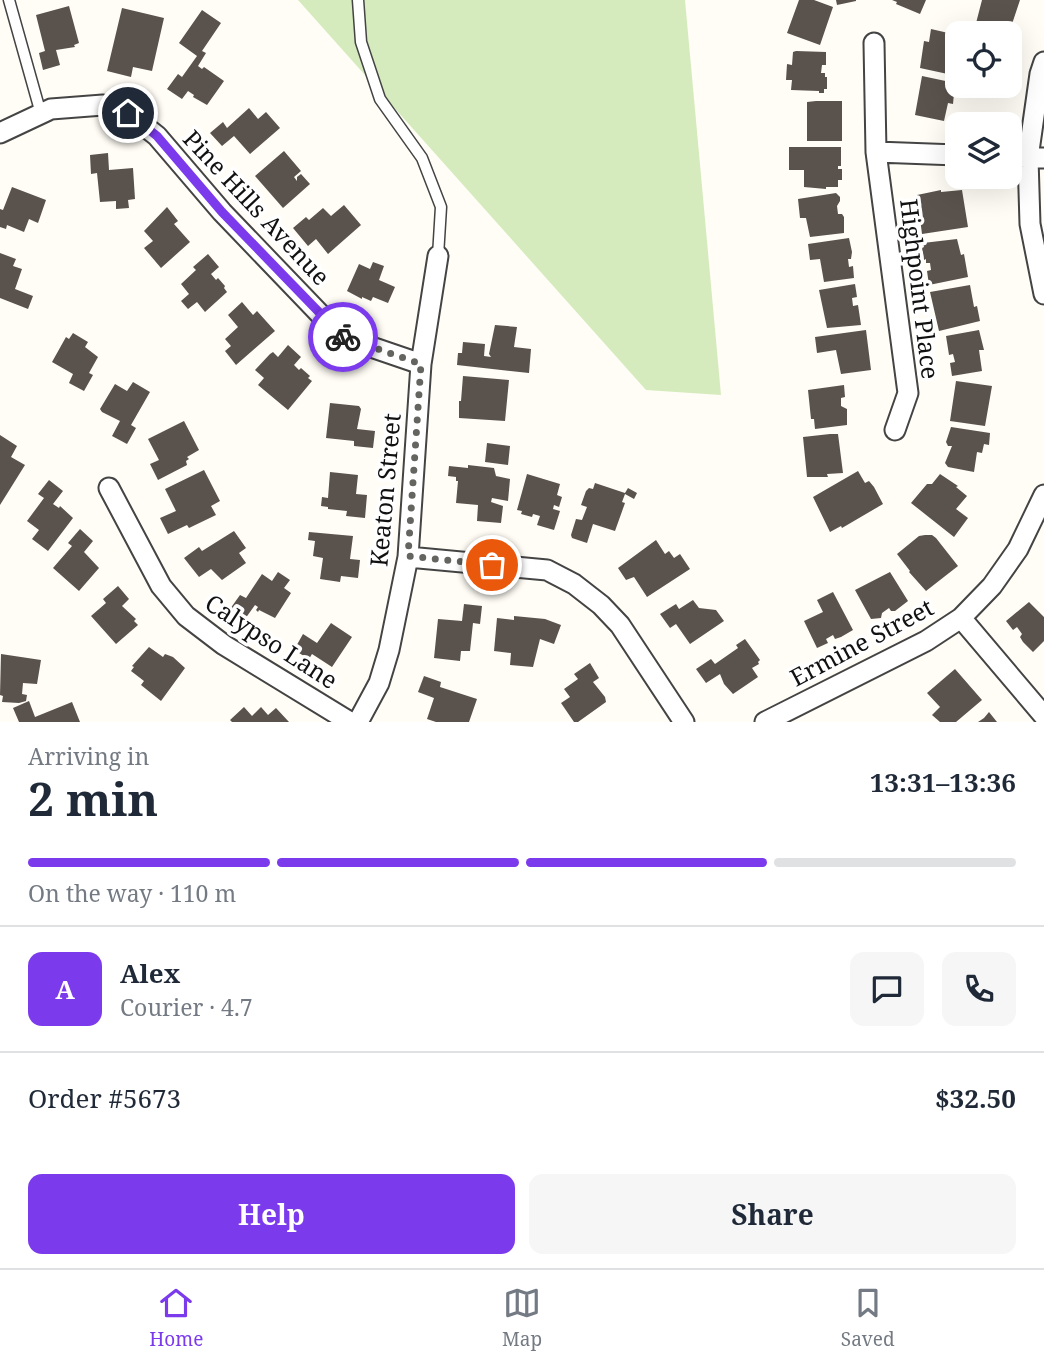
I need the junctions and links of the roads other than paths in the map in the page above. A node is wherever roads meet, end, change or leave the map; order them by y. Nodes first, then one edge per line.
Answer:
1 (9, 0) edge
2 (358, 0) edge
3 (874, 43) dead end
4 (1044, 62) edge
5 (46, 111) junction
6 (0, 133) edge
7 (876, 152) junction
8 (945, 155) edge
9 (1027, 158) edge
10 (438, 256) joint
11 (1044, 294) edge
12 (421, 364) junction
13 (895, 430) dead end
14 (109, 488) dead end
15 (1044, 495) edge
16 (408, 556) junction
17 (961, 618) junction
18 (1044, 716) edge
19 (350, 722) edge
20 (358, 722) edge
21 (684, 722) edge
22 (765, 722) edge

1 - 5 lane
2 - 10 lane
3 - 7 street, Highpoint Place
4 - 9 street
5 - 6 street
5 - 12 street, Pine Hills Avenue
7 - 8 street
7 - 13 street, Highpoint Place
9 - 11 street
10 - 12 street, Keaton Street
12 - 16 street, Keaton Street
14 - 19 street, Calypso Lane
15 - 17 street, Ermine Street
16 - 20 street, Keaton Street
16 - 21 street
17 - 18 street
17 - 22 street, Ermine Street

